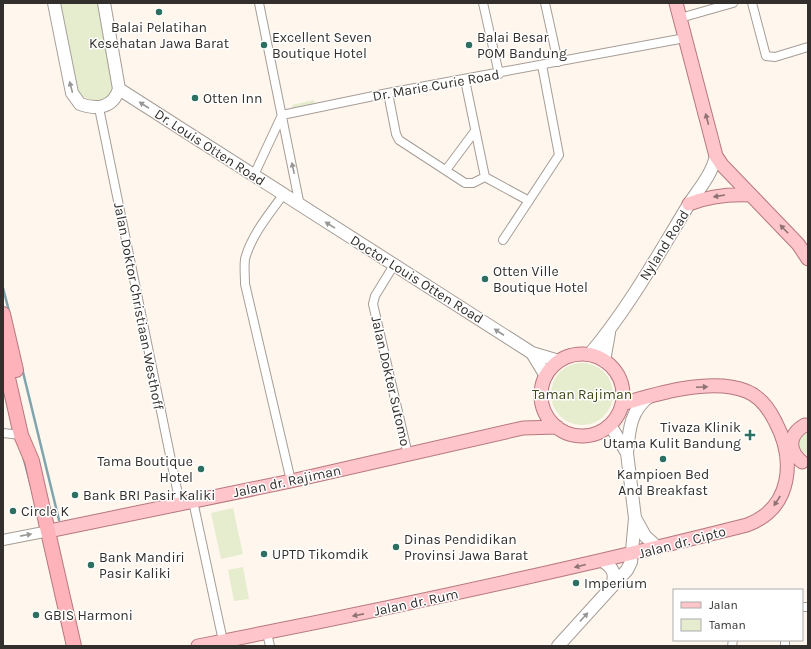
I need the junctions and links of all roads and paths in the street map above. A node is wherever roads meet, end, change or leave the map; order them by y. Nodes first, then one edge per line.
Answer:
1 (54, 3) edge
2 (104, 3) edge
3 (259, 3) edge
4 (483, 3) edge
5 (545, 3) edge
6 (676, 3) edge
7 (733, 3) edge
8 (752, 3) edge
9 (680, 18) junction
10 (685, 38) junction
11 (808, 47) edge
12 (558, 62) junction
13 (542, 65) junction
14 (499, 74) junction
15 (465, 80) junction
16 (119, 89) junction
17 (388, 93) junction
18 (99, 108) junction
19 (282, 115) junction
20 (475, 131) junction
21 (716, 156) junction
22 (446, 170) junction
23 (254, 175) junction
24 (485, 177) junction
25 (282, 195) junction
26 (751, 195) junction
27 (529, 201) junction
28 (689, 204) junction
29 (300, 206) junction
30 (503, 240) dead end
31 (808, 259) edge
32 (394, 264) junction
33 (3, 314) edge
34 (609, 332) junction
35 (532, 353) junction
36 (589, 355) junction
37 (3, 356) edge
38 (559, 361) junction
39 (604, 361) junction
40 (546, 376) junction
41 (663, 391) junction
42 (622, 404) junction
43 (546, 413) junction
44 (774, 420) junction
45 (806, 424) edge
46 (610, 425) junction
47 (557, 427) junction
48 (523, 428) junction
49 (3, 433) edge
50 (21, 435) junction
51 (627, 453) junction
52 (408, 455) junction
53 (32, 461) junction
54 (805, 462) edge
55 (788, 464) junction
56 (291, 481) junction
57 (193, 501) junction
58 (180, 504) junction
59 (635, 518) junction
60 (49, 531) junction
61 (3, 540) edge
62 (658, 548) junction
63 (632, 554) junction
64 (602, 561) junction
65 (610, 588) junction
66 (267, 633) junction
67 (223, 641) junction
68 (74, 646) edge
69 (198, 646) edge
70 (270, 646) edge
71 (558, 646) edge

18 -> 1 main road
2 - 16 main road
3 - 19 street
4 - 14 street
5 - 12 street
6 - 9 main road
7 - 9 street
8 - 11 street
9 - 10 main road
10 - 12 street, Dr. Marie Curie Road
21 -> 10 main road
12 - 13 street, Dr. Marie Curie Road
13 - 14 street, Dr. Marie Curie Road
13 - 27 street
14 - 15 street, Dr. Marie Curie Road
15 - 17 street, Dr. Marie Curie Road
15 - 20 street
16 - 18 main road
23 -> 16 main road, Dr. Louis Otten Road
17 - 19 street, Dr. Marie Curie Road
17 - 22 street
18 - 58 street, Jalan Doktor Christiaan Westhoff
19 - 23 street
29 -> 19 street
20 - 22 street
20 - 24 street
21 - 26 main road
21 - 28 main road, Nyland Road
22 - 24 street
23 - 25 main road, Dr. Louis Otten Road
24 - 27 street
25 - 29 main road, Dr. Louis Otten Road
25 - 56 street
26 -> 28 main road
31 -> 26 main road
27 - 30 street
28 - 34 main road, Nyland Road
32 -> 29 main road, Doctor Louis Otten Road
35 -> 32 main road, Doctor Louis Otten Road
32 - 52 street, Jalan Dokter Sutomo
33 - 53 highway
34 - 36 main road, Nyland Road
34 - 39 main road, Nyland Road
35 - 38 main road, Doctor Louis Otten Road
35 - 40 main road, Doctor Louis Otten Road
36 - 38 main road
36 - 39 main road
37 - 50 highway
38 - 40 main road
39 - 42 main road
40 - 43 main road
41 - 42 main road
41 -> 44 main road
41 - 51 main road
42 - 46 main road
43 - 47 main road
43 - 48 main road, Jalan dr. Rajiman
44 - 45 main road
44 - 55 main road
45 - 54 main road
46 - 47 main road
46 - 51 main road
47 - 48 main road, Jalan dr. Rajiman
48 - 52 main road, Jalan dr. Rajiman
49 - 50 street
50 - 53 highway
51 - 59 main road
52 - 56 main road, Jalan dr. Rajiman
53 - 60 highway
54 - 55 main road
55 -> 62 main road, Jalan dr. Cipto
56 - 57 main road, Jalan dr. Rajiman
57 - 58 main road, Jalan dr. Rajiman
57 - 67 street
58 - 60 main road, Jalan dr. Rajiman
59 - 62 main road
59 - 63 main road
61 -> 60 street
60 - 68 highway
62 - 63 main road, Jalan dr. Cipto
63 - 64 main road, Jalan dr. Rum
63 - 65 main road, Jalan dr. Cipto
64 - 65 main road
64 -> 66 main road, Jalan dr. Rum
71 -> 65 main road, Jalan dr. Cipto
66 - 67 main road, Jalan dr. Rum
66 - 70 street
67 - 69 main road, Jalan dr. Rum

